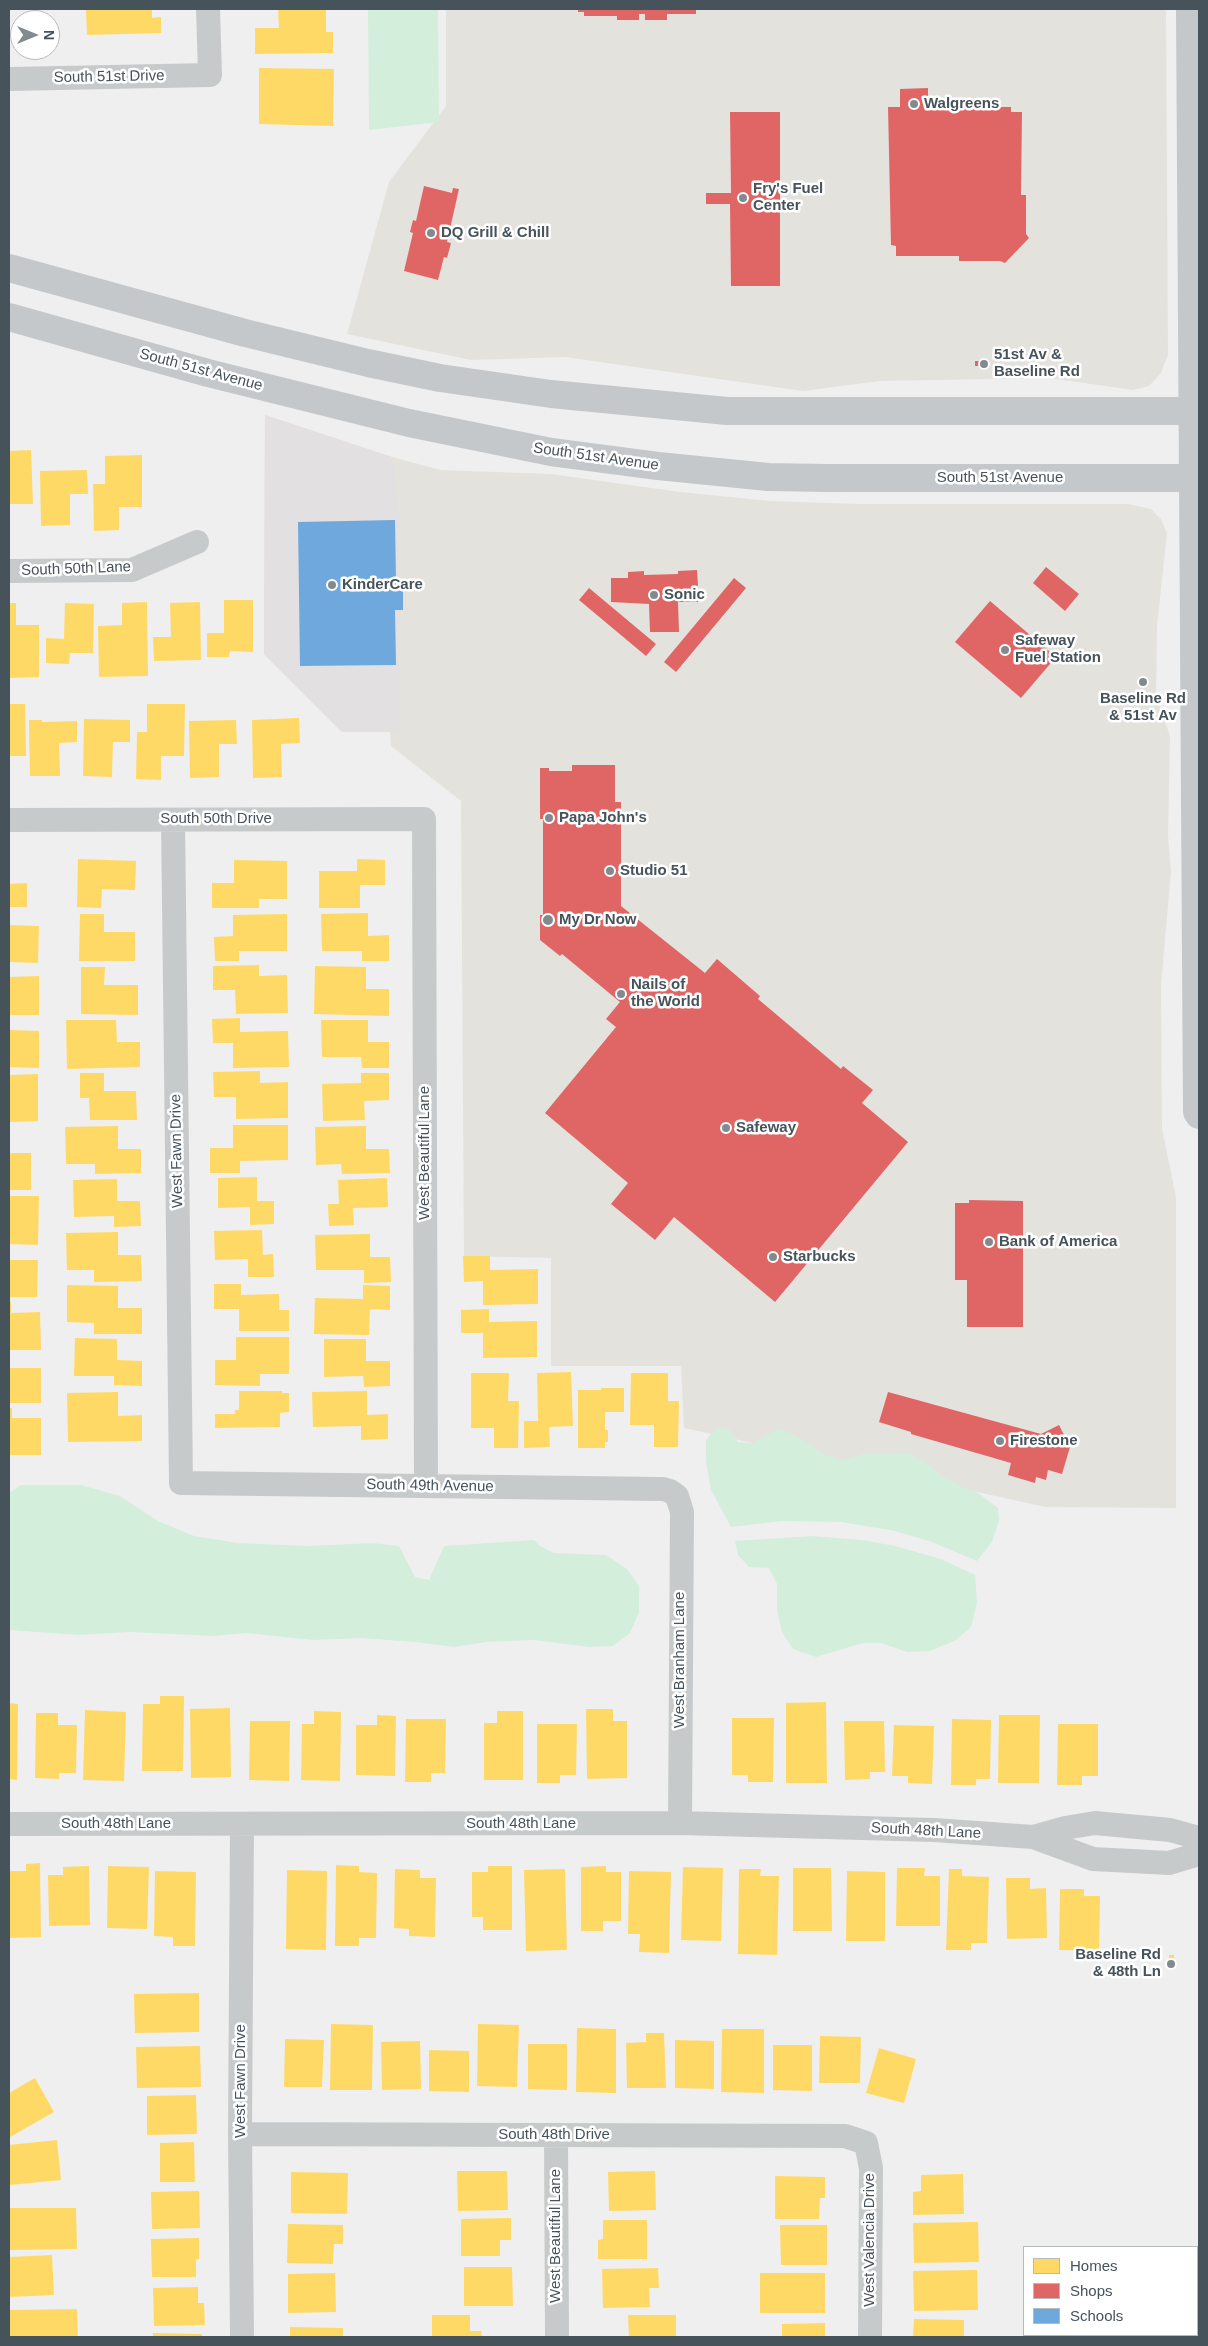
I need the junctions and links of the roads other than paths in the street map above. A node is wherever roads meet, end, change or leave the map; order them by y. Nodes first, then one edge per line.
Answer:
1 (208, 9) edge
2 (1190, 9) edge
3 (9, 79) edge
4 (9, 268) edge
5 (9, 317) edge
6 (1197, 411) edge
7 (1196, 478) edge
8 (197, 542) dead end
9 (9, 571) edge
10 (424, 819) joint
11 (9, 820) edge
12 (173, 820) junction
13 (1199, 1115) edge
14 (181, 1483) joint
15 (426, 1486) junction
16 (677, 1496) joint
17 (680, 1823) junction
18 (9, 1824) edge
19 (242, 1824) junction
20 (1033, 1837) junction
21 (1199, 1838) edge
22 (1199, 1854) edge
23 (240, 2134) junction
24 (556, 2136) junction
25 (866, 2143) joint
26 (242, 2337) edge
27 (557, 2337) edge
28 (870, 2337) edge

1 - 3 street, South 51st Drive
2 - 6 main road
4 - 6 main road
5 - 7 main road, South 51st Avenue
6 - 7 main road
7 - 13 main road
8 - 9 street, South 50th Lane
10 - 12 street, South 50th Drive
10 - 15 street, West Beautiful Lane
11 - 12 street, South 50th Drive
12 - 14 street, West Fawn Drive
14 - 15 street, South 49th Avenue
15 - 16 street, South 49th Avenue
16 - 17 street, West Branham Lane
17 - 19 street, South 48th Lane
17 - 20 street, South 48th Lane
18 - 19 street, South 48th Lane
19 - 23 street, West Fawn Drive
20 - 21 street, South 48th Lane
20 - 22 street, South 48th Lane
23 - 24 street, South 48th Drive
23 - 26 street, West Fawn Drive
24 - 25 street, South 48th Drive
24 - 27 street, West Beautiful Lane
25 - 28 street, West Valencia Drive

